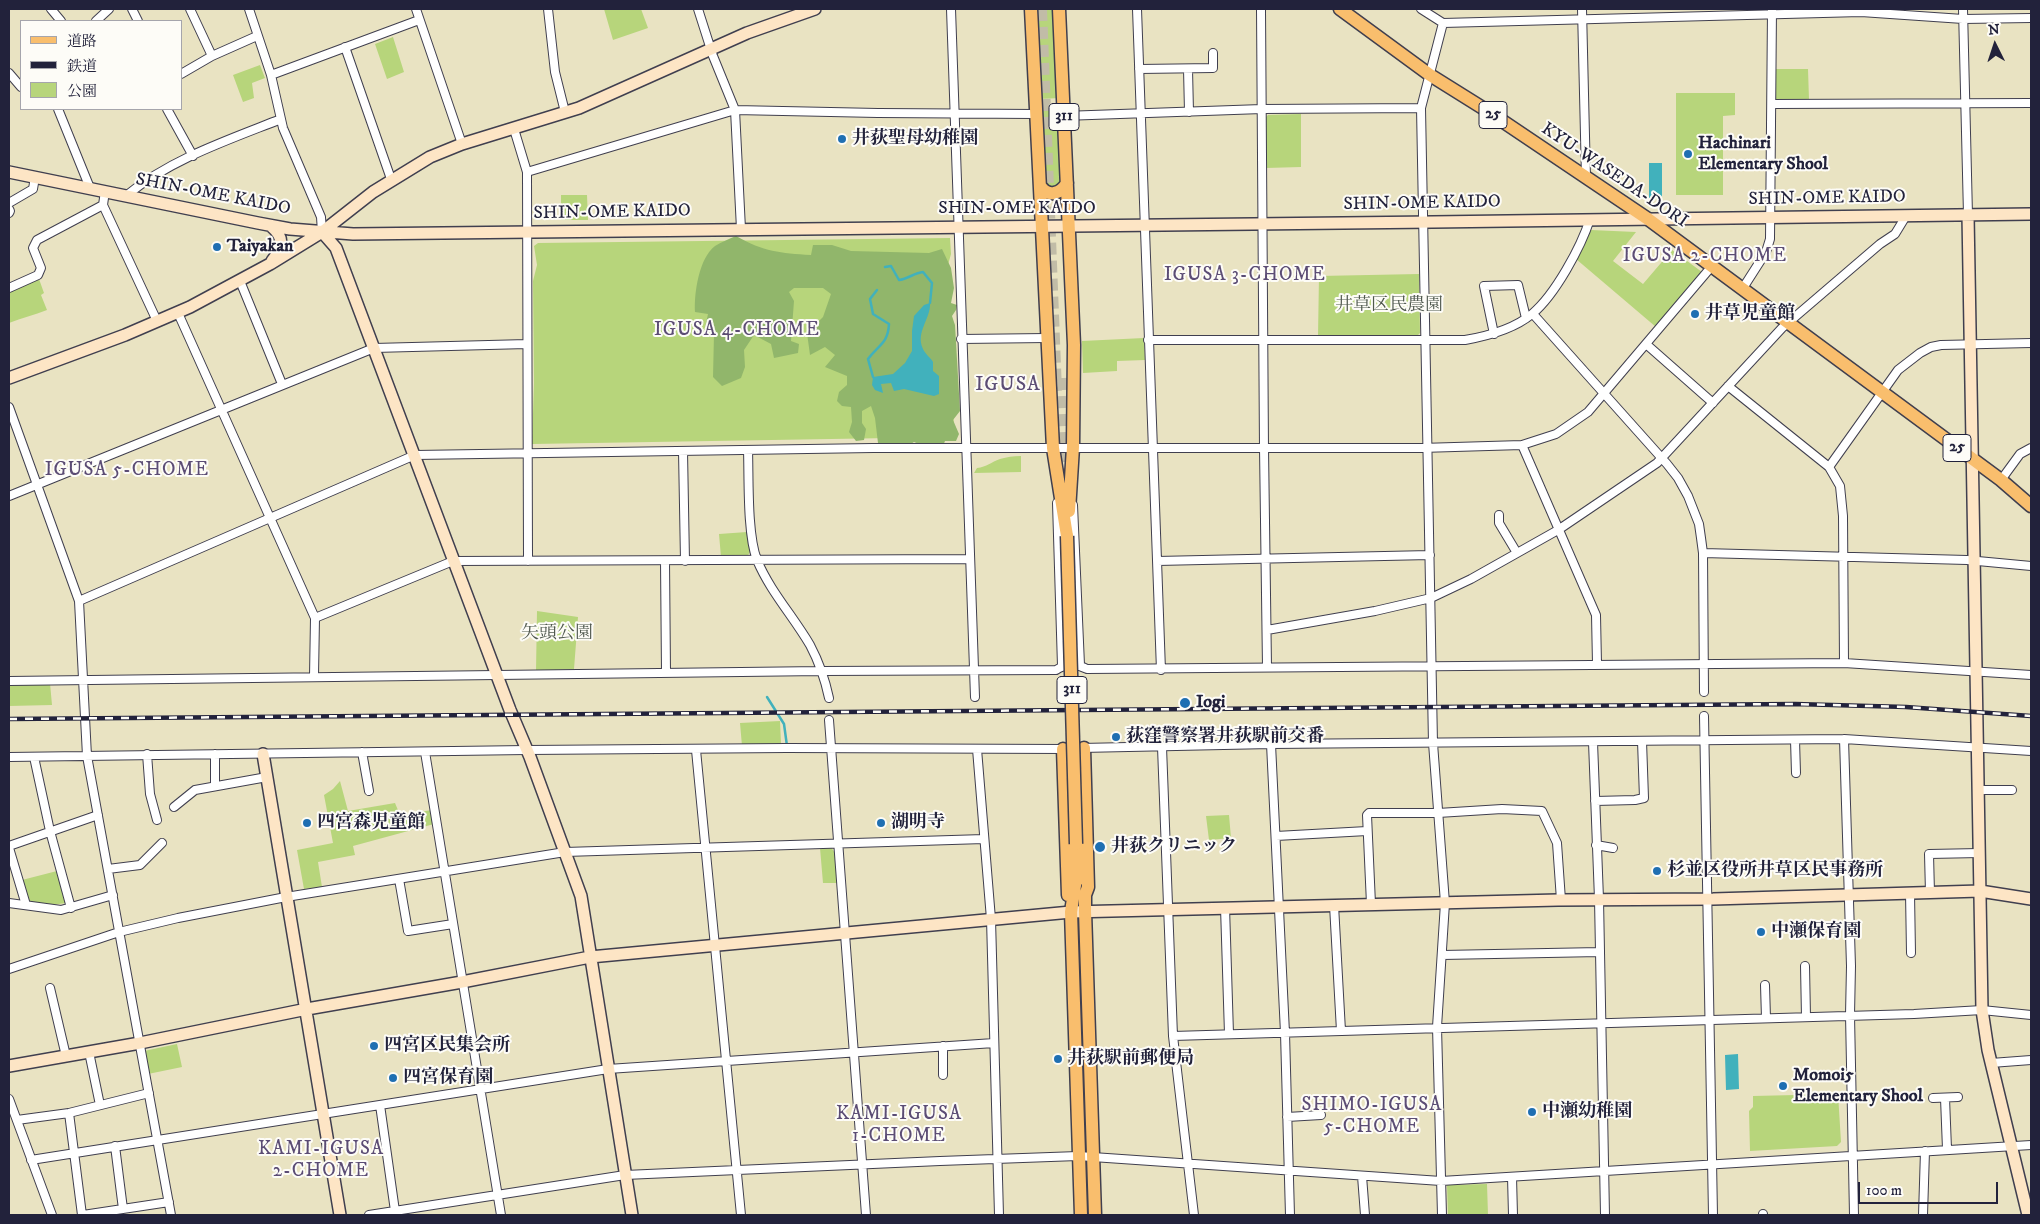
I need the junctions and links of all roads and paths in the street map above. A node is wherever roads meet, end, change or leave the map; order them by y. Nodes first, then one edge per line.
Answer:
1 (51, 9) edge
2 (109, 9) edge
3 (190, 9) edge
4 (249, 9) edge
5 (416, 9) edge
6 (548, 9) edge
7 (698, 9) edge
8 (815, 9) edge
9 (951, 9) edge
10 (1031, 9) edge
11 (1059, 9) edge
12 (1137, 9) edge
13 (1261, 9) edge
14 (1340, 9) edge
15 (1421, 9) edge
16 (1582, 9) edge
17 (1963, 9) edge
18 (1772, 11) edge
19 (2031, 18) edge
20 (1963, 19) junction
21 (60, 20) edge
22 (97, 20) edge
23 (419, 20) junction
24 (1582, 21) junction
25 (1443, 23) junction
26 (257, 36) junction
27 (345, 47) junction
28 (710, 48) junction
29 (1213, 53) dead end
30 (212, 56) junction
31 (1139, 69) junction
32 (1188, 69) junction
33 (9, 73) edge
34 (182, 73) edge
35 (1430, 74) junction
36 (271, 75) junction
37 (20, 86) edge
38 (1965, 103) junction
39 (2031, 103) edge
40 (1772, 104) junction
41 (1421, 108) junction
42 (1262, 109) junction
43 (58, 110) edge
44 (169, 110) edge
45 (735, 110) junction
46 (565, 112) junction
47 (1189, 112) junction
48 (1141, 113) junction
49 (955, 114) junction
50 (1036, 114) junction
51 (1064, 116) junction
52 (281, 119) junction
53 (514, 129) junction
54 (462, 144) junction
55 (193, 156) junction
56 (9, 172) edge
57 (527, 172) junction
58 (35, 177) junction
59 (1586, 178) junction
60 (391, 179) junction
61 (1067, 183) junction
62 (1040, 187) junction
63 (90, 188) junction
64 (105, 191) junction
65 (127, 195) junction
66 (9, 203) edge
67 (103, 205) junction
68 (2031, 214) edge
69 (1968, 215) junction
70 (1906, 216) junction
71 (1772, 218) junction
72 (1590, 219) junction
73 (1648, 219) junction
74 (1424, 222) junction
75 (1262, 224) junction
76 (1144, 225) junction
77 (271, 226) junction
78 (958, 226) junction
79 (1043, 226) junction
80 (1069, 226) junction
81 (741, 229) junction
82 (528, 231) junction
83 (322, 232) junction
84 (270, 264) junction
85 (1712, 266) junction
86 (240, 281) junction
87 (9, 288) edge
88 (1743, 288) junction
89 (178, 313) junction
90 (1530, 316) junction
91 (157, 321) junction
92 (1787, 323) junction
93 (1494, 334) junction
94 (1047, 338) junction
95 (961, 339) junction
96 (1148, 340) junction
97 (1263, 340) junction
98 (1426, 340) junction
99 (1970, 343) junction
100 (2031, 343) edge
101 (526, 344) junction
102 (1646, 344) junction
103 (374, 348) junction
104 (9, 378) edge
105 (282, 384) junction
106 (1728, 386) junction
107 (1881, 392) junction
108 (1604, 393) junction
109 (1713, 403) junction
110 (9, 407) edge
111 (222, 409) junction
112 (1074, 413) junction
113 (1051, 414) junction
114 (1522, 445) junction
115 (1073, 447) junction
116 (1153, 447) junction
117 (966, 448) junction
118 (1053, 448) junction
119 (1264, 448) junction
120 (1428, 448) junction
121 (2031, 448) edge
122 (682, 450) junction
123 (748, 450) junction
124 (528, 452) junction
125 (415, 455) junction
126 (1662, 458) junction
127 (1972, 460) junction
128 (1072, 463) junction
129 (1056, 464) junction
130 (1829, 467) junction
131 (2001, 480) junction
132 (37, 486) junction
133 (9, 496) edge
134 (2031, 506) edge
135 (1499, 515) dead end
136 (270, 518) junction
137 (1558, 530) junction
138 (1067, 536) junction
139 (1517, 553) junction
140 (1703, 553) junction
141 (1430, 555) junction
142 (1843, 556) junction
143 (1265, 558) junction
144 (970, 559) junction
145 (453, 560) junction
146 (757, 560) junction
147 (1974, 560) junction
148 (528, 561) junction
149 (665, 561) junction
150 (685, 561) junction
151 (1157, 561) junction
152 (2031, 566) edge
153 (1431, 598) junction
154 (79, 601) junction
155 (315, 618) junction
156 (1267, 630) junction
157 (1844, 663) junction
158 (1596, 664) junction
159 (1080, 665) junction
160 (1704, 665) junction
161 (1062, 666) junction
162 (1267, 667) junction
163 (1431, 667) junction
164 (1160, 670) junction
165 (822, 671) junction
166 (974, 671) junction
167 (1976, 671) junction
168 (666, 672) junction
169 (2031, 675) edge
170 (314, 676) junction
171 (498, 676) junction
172 (83, 680) junction
173 (9, 681) edge
174 (1704, 692) dead end
175 (975, 697) dead end
176 (829, 698) dead end
177 (1704, 716) dead end
178 (829, 720) dead end
179 (1844, 739) junction
180 (1705, 740) junction
181 (1795, 740) junction
182 (1642, 741) junction
183 (1592, 742) junction
184 (1433, 743) junction
185 (1271, 744) junction
186 (1978, 746) junction
187 (1162, 747) junction
188 (1084, 748) junction
189 (832, 749) junction
190 (977, 749) junction
191 (1063, 749) junction
192 (527, 750) junction
193 (696, 750) junction
194 (2031, 751) edge
195 (362, 752) junction
196 (425, 752) junction
197 (147, 754) junction
198 (215, 754) junction
199 (263, 754) junction
200 (34, 756) junction
201 (87, 756) junction
202 (9, 757) edge
203 (1796, 774) dead end
204 (267, 777) junction
205 (215, 786) junction
206 (1979, 790) junction
207 (2012, 790) dead end
208 (369, 791) dead end
209 (1594, 801) junction
210 (174, 807) dead end
211 (1438, 813) junction
212 (98, 815) junction
213 (157, 820) dead end
214 (50, 831) junction
215 (1367, 831) junction
216 (1276, 836) junction
217 (984, 838) junction
218 (162, 843) dead end
219 (839, 844) junction
220 (1596, 845) junction
221 (9, 847) edge
222 (706, 847) junction
223 (1613, 848) dead end
224 (565, 852) junction
225 (1980, 853) junction
226 (108, 869) junction
227 (444, 872) junction
228 (1077, 872) junction
229 (399, 879) junction
230 (1980, 891) junction
231 (1910, 893) junction
232 (1930, 893) junction
233 (113, 895) junction
234 (1849, 895) junction
235 (286, 897) junction
236 (1599, 899) junction
237 (1707, 899) junction
238 (2031, 899) edge
239 (1561, 900) junction
240 (9, 902) edge
241 (1445, 902) junction
242 (1371, 904) junction
243 (26, 905) junction
244 (1334, 905) junction
245 (1279, 906) junction
246 (1225, 907) junction
247 (71, 908) junction
248 (1169, 908) junction
249 (1085, 911) junction
250 (1072, 912) junction
251 (991, 919) junction
252 (453, 924) junction
253 (119, 932) junction
254 (845, 932) junction
255 (715, 945) junction
256 (1600, 952) junction
257 (1911, 953) dead end
258 (1442, 955) junction
259 (590, 957) junction
260 (1805, 966) dead end
261 (9, 969) edge
262 (462, 982) junction
263 (1765, 985) dead end
264 (50, 988) dead end
265 (307, 1009) junction
266 (1982, 1010) junction
267 (2031, 1015) edge
268 (1850, 1016) junction
269 (1806, 1017) junction
270 (1766, 1018) junction
271 (1709, 1020) junction
272 (1602, 1023) junction
273 (1436, 1028) junction
274 (1341, 1031) junction
275 (1285, 1033) junction
276 (1229, 1034) junction
277 (1173, 1036) junction
278 (140, 1043) junction
279 (994, 1043) junction
280 (943, 1046) junction
281 (89, 1052) junction
282 (854, 1052) junction
283 (66, 1056) junction
284 (2031, 1060) edge
285 (726, 1061) junction
286 (1991, 1063) junction
287 (9, 1066) edge
288 (608, 1069) junction
289 (944, 1075) dead end
290 (480, 1089) junction
291 (149, 1094) junction
292 (1958, 1097) dead end
293 (9, 1098) edge
294 (1933, 1098) dead end
295 (1945, 1098) junction
296 (380, 1105) junction
297 (100, 1106) junction
298 (69, 1113) junction
299 (322, 1114) junction
300 (1321, 1115) dead end
301 (1287, 1117) junction
302 (17, 1120) junction
303 (1077, 1126) junction
304 (1091, 1126) junction
305 (158, 1139) junction
306 (2031, 1145) edge
307 (115, 1146) junction
308 (2012, 1146) junction
309 (1948, 1149) junction
310 (1925, 1151) junction
311 (74, 1153) junction
312 (1853, 1155) junction
313 (1078, 1156) junction
314 (1092, 1157) junction
315 (997, 1159) junction
316 (31, 1160) junction
317 (1188, 1163) junction
318 (1713, 1164) junction
319 (862, 1165) junction
320 (737, 1170) junction
321 (1288, 1170) junction
322 (1604, 1171) junction
323 (625, 1175) junction
324 (1362, 1176) junction
325 (1512, 1177) junction
326 (1441, 1181) junction
327 (497, 1194) junction
328 (169, 1202) junction
329 (124, 1209) junction
330 (395, 1211) junction
331 (102, 1214) edge
332 (52, 1215) edge
333 (82, 1215) edge
334 (171, 1215) edge
335 (340, 1215) edge
336 (369, 1215) edge
337 (501, 1215) edge
338 (632, 1215) edge
339 (741, 1215) edge
340 (866, 1215) edge
341 (999, 1215) edge
342 (1081, 1215) edge
343 (1095, 1215) edge
344 (1194, 1215) edge
345 (1290, 1215) edge
346 (1365, 1215) edge
347 (1442, 1215) edge
348 (1513, 1215) edge
349 (1606, 1215) edge
350 (1704, 1215) edge
351 (1713, 1215) edge
352 (1854, 1215) edge
353 (1923, 1215) edge
354 (2028, 1215) edge

1 - 21 street
2 - 22 street
3 - 30 street
4 - 26 street
5 - 23 street
6 - 46 street
7 - 28 street
8 - 28 street
9 - 49 street
10 - 50 main road, 311
11 - 51 main road, 311
12 - 31 street
13 - 42 street
14 - 35 main road, KYU-WASEDA-DORI / 25
15 - 25 street
16 - 24 street
17 - 20 street
18 - 20 street
18 - 24 street
18 - 40 street
19 - 20 street
20 - 38 street
23 - 27 street
23 - 54 street
24 - 25 street
24 - 59 street
25 - 35 street
26 - 30 street
26 - 36 street
27 - 36 street
27 - 60 street
28 - 45 street
28 - 46 street
29 - 32 street
30 - 34 street
31 - 32 street
31 - 48 street
32 - 47 street
33 - 37 street
35 - 41 street
35 - 59 main road, KYU-WASEDA-DORI / 25
36 - 52 street
38 - 39 street
38 - 40 street
38 - 69 street
40 - 71 street
41 - 42 street
41 - 74 street
42 - 47 street
42 - 75 street
43 - 63 street
44 - 55 street
45 - 49 street
45 - 57 street
45 - 81 street
46 - 53 street
47 - 48 street
48 - 51 street
48 - 76 street
49 - 50 street
49 - 78 street
50 - 62 main road, 311
51 - 61 main road, 311
52 - 55 street
52 - 83 street
53 - 54 street
53 - 57 street
54 - 60 street
55 - 65 street
56 - 58 street, SHIN-OME KAIDO
57 - 82 street
58 - 63 street, SHIN-OME KAIDO
58 - 66 street
59 - 73 main road, KYU-WASEDA-DORI / 25
60 - 83 street
61 - 62 main road
61 - 80 main road, 311
62 - 79 main road, 311
63 - 64 street, SHIN-OME KAIDO
64 - 65 street, SHIN-OME KAIDO
64 - 67 street
65 - 77 street, SHIN-OME KAIDO
67 - 87 street
67 - 91 street
68 - 69 street, SHIN-OME KAIDO
69 - 70 street, SHIN-OME KAIDO
69 - 99 street
70 - 71 street, SHIN-OME KAIDO
70 - 92 street
71 - 73 street, SHIN-OME KAIDO
71 - 88 street
72 - 73 street, SHIN-OME KAIDO
72 - 74 street, SHIN-OME KAIDO
72 - 90 street
73 - 85 main road, KYU-WASEDA-DORI / 25
74 - 75 street, SHIN-OME KAIDO
74 - 98 street
75 - 76 street, SHIN-OME KAIDO
75 - 97 street
76 - 80 street, SHIN-OME KAIDO
76 - 96 street
77 - 83 street, SHIN-OME KAIDO
77 - 84 street
78 - 79 street, SHIN-OME KAIDO
78 - 81 street, SHIN-OME KAIDO
78 - 95 street
79 - 80 street, SHIN-OME KAIDO
79 - 94 main road, 311
80 - 112 main road, 311
81 - 82 street, SHIN-OME KAIDO
82 - 83 street, SHIN-OME KAIDO
82 - 101 street
83 - 84 street
83 - 103 street
84 - 86 street
85 - 88 main road, KYU-WASEDA-DORI / 25
85 - 102 street
86 - 89 street
86 - 105 street
88 - 92 main road, KYU-WASEDA-DORI / 25
89 - 91 street
89 - 111 street
90 - 93 street
90 - 93 street
90 - 108 street
91 - 104 street
92 - 106 street
92 - 107 main road, KYU-WASEDA-DORI / 25
93 - 98 street
94 - 95 street
94 - 113 main road, 311
95 - 117 street
96 - 97 street
96 - 116 street
97 - 98 street
97 - 119 street
98 - 120 street
99 - 100 street
99 - 107 street
99 - 127 street
101 - 103 street
101 - 124 street
102 - 108 street
102 - 109 street
103 - 105 street
103 - 125 street
105 - 111 street
106 - 109 street
106 - 130 street
107 - 127 main road, KYU-WASEDA-DORI / 25
107 - 130 street
108 - 114 street
108 - 126 street
109 - 126 street
110 - 132 street
111 - 132 street
111 - 136 street
112 - 113 main road
112 - 115 main road, 311
113 - 118 main road, 311
114 - 120 street
114 - 137 street
115 - 116 street
115 - 118 street
115 - 128 main road, 311
116 - 119 street
116 - 151 street
117 - 118 street
117 - 123 street
117 - 144 street
118 - 129 main road, 311
119 - 120 street
119 - 143 street
120 - 141 street
121 - 131 street
122 - 123 street
122 - 124 street
122 - 150 street
123 - 146 street
124 - 125 street
124 - 148 street
125 - 136 street
125 - 145 street
126 - 137 street
126 - 140 street
127 - 131 main road, KYU-WASEDA-DORI / 25
127 - 147 street
128 - 138 main road, 311
128 - 159 street
129 - 138 main road, 311
129 - 161 street
130 - 142 street
131 - 134 main road, KYU-WASEDA-DORI / 25
132 - 133 street
132 - 154 street
135 - 139 street
136 - 154 street
136 - 155 street
137 - 139 street
137 - 158 street
138 - 228 main road, 311, bridge
139 - 153 street
140 - 142 street
140 - 160 street
141 - 143 street
141 - 153 street
142 - 147 street
142 - 157 street
143 - 151 street
143 - 156 street
144 - 146 street
144 - 166 street
145 - 148 street
145 - 155 street
145 - 171 street
146 - 150 street
146 - 165 street
147 - 152 street
147 - 167 street
148 - 149 street
149 - 150 street
149 - 168 street
151 - 164 street
153 - 156 street
153 - 163 street
154 - 172 street
155 - 170 street
156 - 162 street
157 - 160 street
157 - 167 street
158 - 160 street
158 - 163 street
159 - 161 street
159 - 164 street
160 - 174 street
161 - 166 street
162 - 163 street
162 - 164 street
163 - 184 street
165 - 166 street
165 - 168 street
165 - 176 street
166 - 175 street
167 - 169 street
167 - 186 street
168 - 171 street
170 - 171 street
170 - 172 street
171 - 192 street
172 - 173 street
172 - 201 street
177 - 180 street
178 - 189 street
179 - 181 street
179 - 186 street
179 - 234 street
180 - 181 street
180 - 182 street
180 - 237 street
181 - 203 street
182 - 183 street
182 - 209 street
183 - 184 street
183 - 209 street
184 - 185 street
184 - 211 street
185 - 187 street
185 - 216 street
186 - 194 street
186 - 206 street
187 - 188 street
187 - 248 street
188 - 191 street
188 - 249 main road
189 - 190 street
189 - 193 street
189 - 219 street
190 - 191 street
190 - 217 street
191 - 250 main road
192 - 193 street
192 - 196 street
192 - 224 street
193 - 222 street
195 - 196 street
195 - 199 street
195 - 208 street
196 - 227 street
197 - 198 street
197 - 201 street
197 - 213 street
198 - 199 street
198 - 205 street
199 - 204 street
200 - 201 street
200 - 202 street
200 - 214 street
201 - 212 street
204 - 205 street
204 - 235 street
205 - 210 street
206 - 207 street
206 - 225 street
209 - 220 street
211 - 215 street
211 - 239 street
211 - 241 street
212 - 214 street
212 - 226 street
214 - 221 street
214 - 247 street
215 - 216 street
215 - 242 street
216 - 245 street
217 - 219 street
217 - 251 street
218 - 226 street
219 - 222 street
219 - 254 street
220 - 223 street
220 - 236 street
221 - 243 street
222 - 224 street
222 - 255 street
224 - 227 street
224 - 259 street
225 - 230 street
225 - 232 street
226 - 233 street
227 - 229 street
227 - 252 street
228 - 249 main road, 311
228 - 250 main road, 311
229 - 235 street
229 - 252 street
230 - 232 street
230 - 238 street
230 - 266 street
231 - 232 street
231 - 234 street
231 - 257 street
233 - 247 street
233 - 253 street
234 - 237 street
234 - 268 street
235 - 253 street
235 - 265 street
236 - 237 street
236 - 239 street
236 - 256 street
237 - 271 street
239 - 241 street
240 - 243 street
241 - 242 street
241 - 258 street
242 - 244 street
243 - 247 street
244 - 245 street
244 - 274 street
245 - 246 street
245 - 275 street
246 - 248 street
246 - 276 street
248 - 249 street
248 - 277 street
249 - 250 street
249 - 304 main road, 311
250 - 251 street
250 - 303 main road, 311
251 - 254 street
251 - 279 street
252 - 262 street
253 - 261 street
253 - 278 street
254 - 255 street
254 - 282 street
255 - 259 street
255 - 285 street
256 - 258 street
256 - 272 street
258 - 273 street
259 - 262 street
259 - 288 street
260 - 269 street
262 - 265 street
262 - 290 street
263 - 270 street
264 - 283 street
265 - 278 street
265 - 299 street
266 - 267 street
266 - 268 street
266 - 286 street
268 - 269 street
268 - 312 street
269 - 270 street
270 - 271 street
271 - 272 street
271 - 318 street
272 - 273 street
272 - 322 street
273 - 274 street
273 - 326 street
274 - 275 street
275 - 276 street
275 - 301 street
276 - 277 street
277 - 317 street
278 - 281 street
278 - 291 street
279 - 280 street
279 - 315 street
280 - 282 street
280 - 289 street
281 - 283 street
281 - 297 street
282 - 285 street
282 - 319 street
283 - 287 street
284 - 286 street
285 - 288 street
285 - 320 street
286 - 308 street
288 - 290 street
288 - 323 street
290 - 296 street
290 - 327 street
291 - 297 street
291 - 305 street
292 - 295 street
293 - 302 street
294 - 295 street
295 - 309 street
296 - 299 street
296 - 330 street
297 - 298 street
298 - 302 street
298 - 311 street
299 - 305 street
299 - 335 street
300 - 301 street
301 - 321 street
302 - 316 street
303 - 304 main road
303 - 313 main road, 311
304 - 314 main road, 311
305 - 307 street
305 - 328 street
306 - 308 street
307 - 311 street
307 - 329 street
308 - 309 street
308 - 354 street
309 - 310 street
310 - 312 street
310 - 353 street
311 - 316 street
311 - 333 street
312 - 318 street
312 - 352 street
313 - 314 street
313 - 315 street
313 - 342 main road, 311
314 - 317 street
314 - 343 main road, 311
315 - 319 street
315 - 341 street
316 - 332 street
317 - 321 street
317 - 344 street
318 - 322 street
318 - 351 street
319 - 320 street
319 - 340 street
320 - 323 street
320 - 339 street
321 - 324 street
321 - 345 street
322 - 325 street
322 - 349 street
323 - 327 street
323 - 338 street
324 - 326 street
324 - 346 street
325 - 326 street
325 - 348 street
326 - 347 street
327 - 330 street
327 - 337 street
328 - 329 street
328 - 334 street
329 - 331 street
330 - 336 street
331 - 333 street
350 - 351 street

